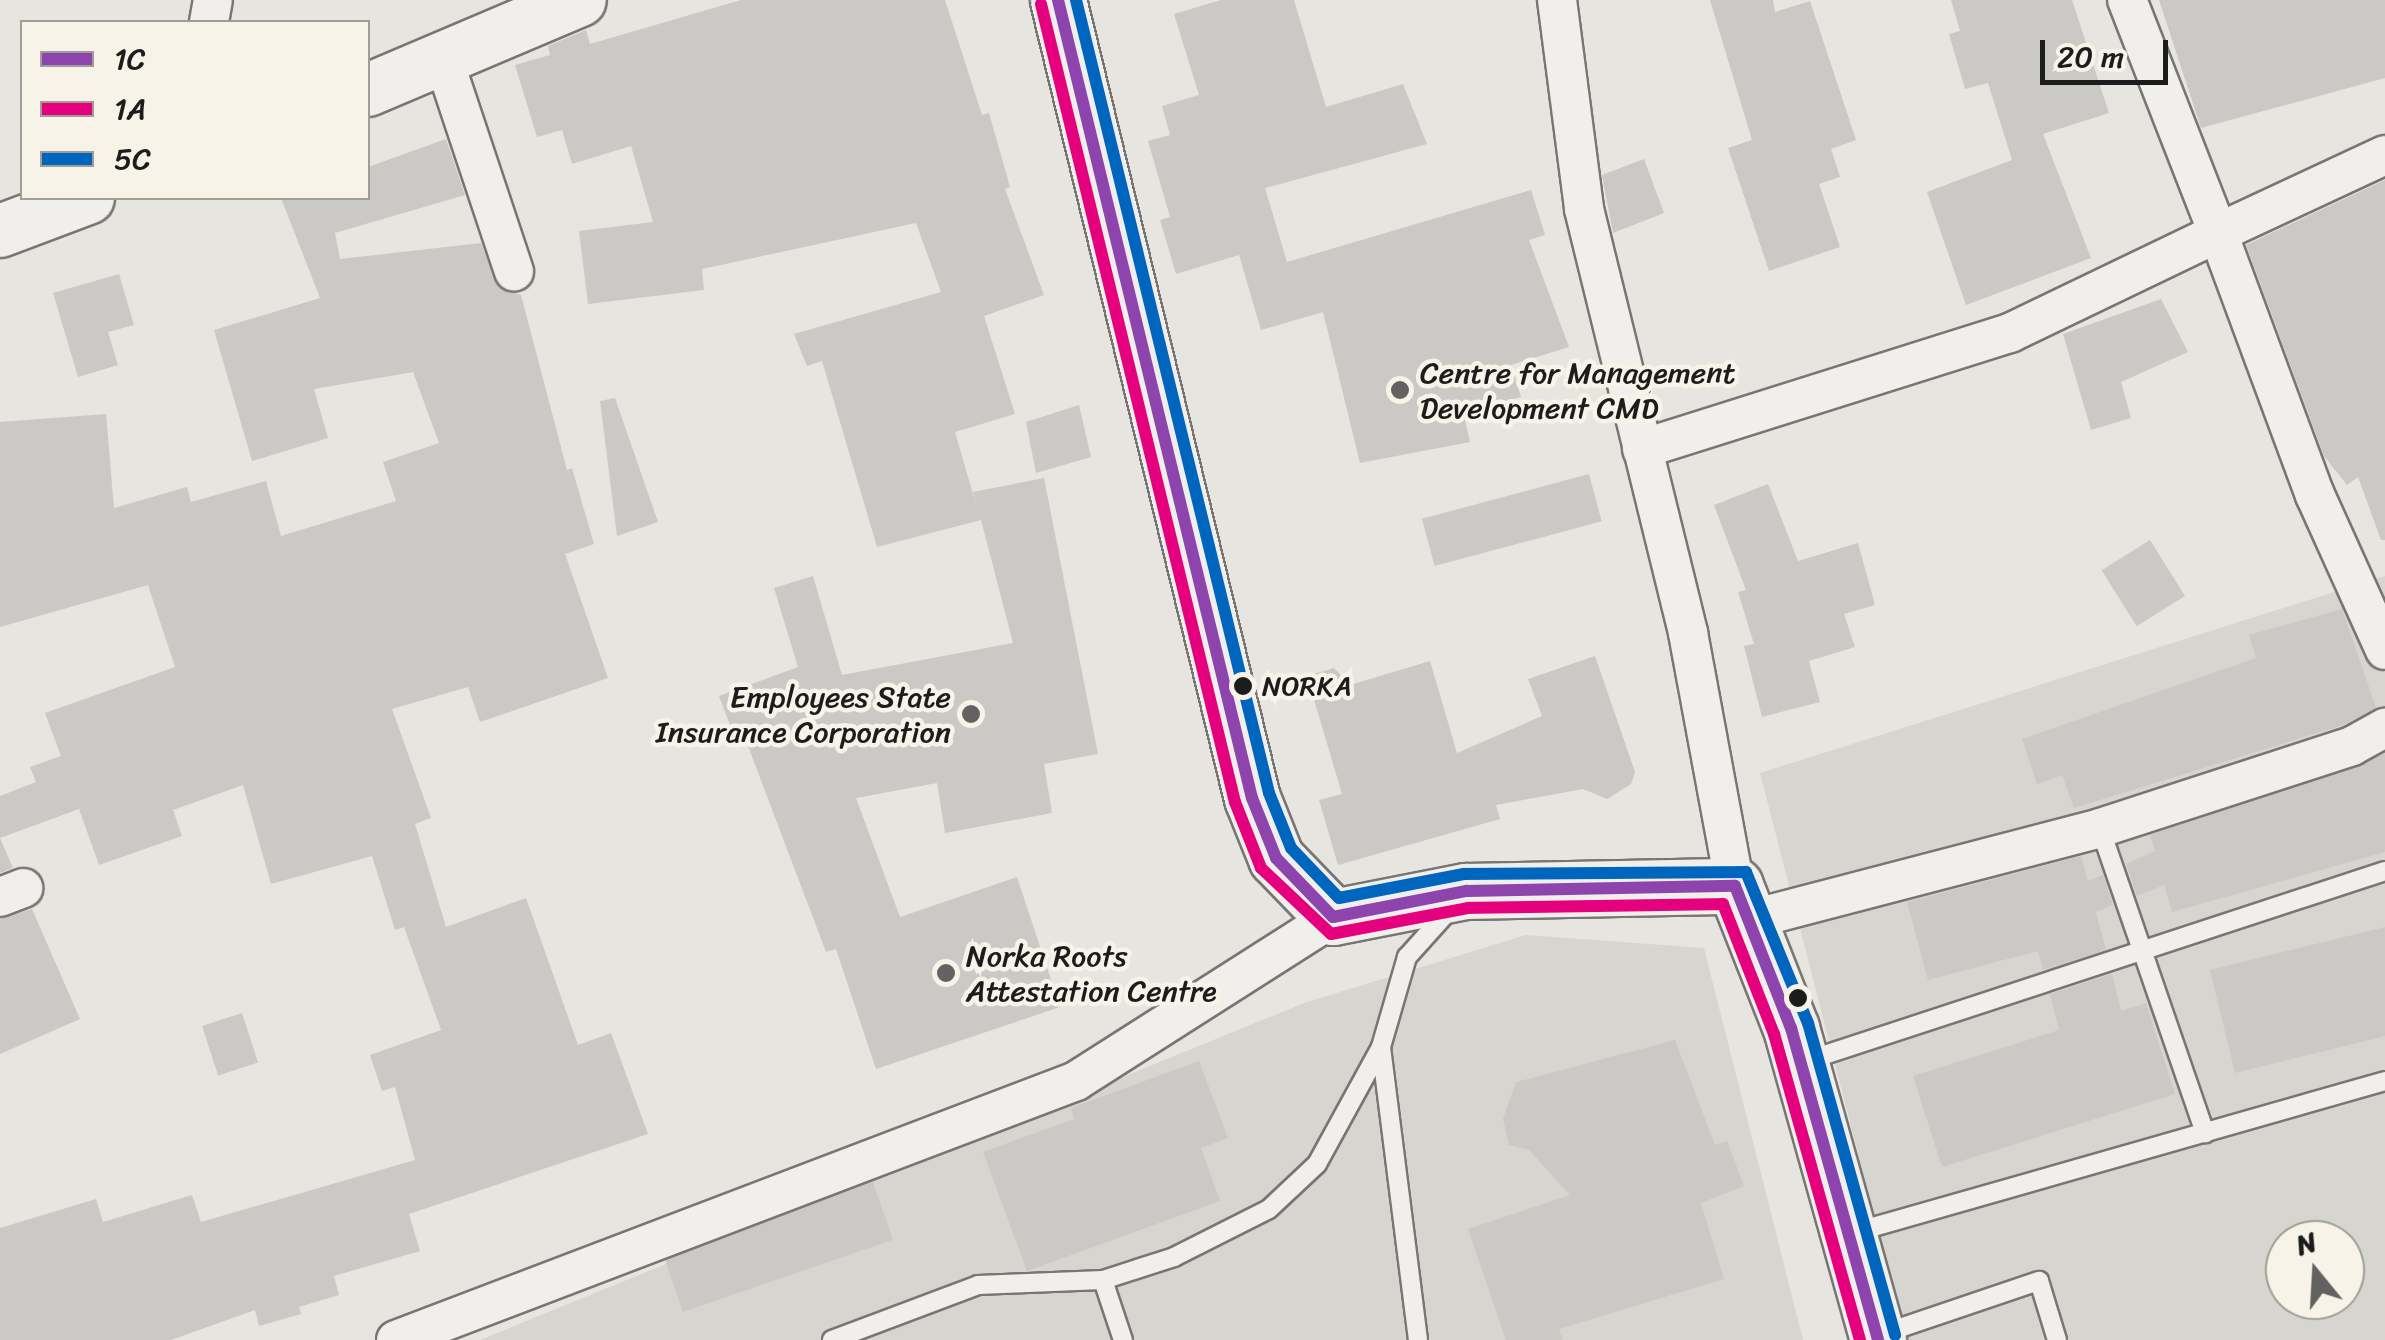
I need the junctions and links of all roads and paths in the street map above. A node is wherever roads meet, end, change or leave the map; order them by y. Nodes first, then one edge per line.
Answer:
1 (580, 0) edge
2 (1058, 0) edge
3 (1557, 0) edge
4 (2127, 0) edge
5 (443, 58) junction
6 (370, 89) edge
7 (2385, 155) edge
8 (83, 200) edge
9 (0, 231) edge
10 (2218, 233) junction
11 (514, 271) dead end
12 (1642, 449) junction
13 (2385, 650) edge
14 (2385, 728) edge
15 (2100, 828) junction
16 (2385, 871) edge
17 (1466, 892) junction
18 (1742, 903) junction
19 (1333, 918) junction
20 (2142, 950) junction
21 (1381, 1047) junction
22 (1801, 1062) junction
23 (2385, 1081) edge
24 (2205, 1132) junction
25 (1849, 1234) junction
26 (1103, 1280) junction
27 (1877, 1338) edge
28 (396, 1340) edge
29 (832, 1340) edge
30 (1123, 1340) edge
31 (1418, 1340) edge
32 (2057, 1340) edge

1 - 5 street
2 - 19 main road
3 - 12 street
4 - 10 street
5 - 6 street
5 - 11 street
7 - 10 street
8 - 9 street
10 - 12 street
10 - 13 street
12 - 18 street
14 - 15 street
15 - 18 street
15 - 20 lane
16 - 20 lane
17 - 18 main road
17 - 19 main road
17 - 21 lane
18 - 22 main road
19 - 28 street
20 - 22 lane
20 - 24 lane
21 - 26 lane
21 - 31 lane
22 - 25 main road
23 - 24 lane
24 - 25 lane
25 - 27 main road
26 - 29 lane
26 - 30 lane
27 - 32 lane

